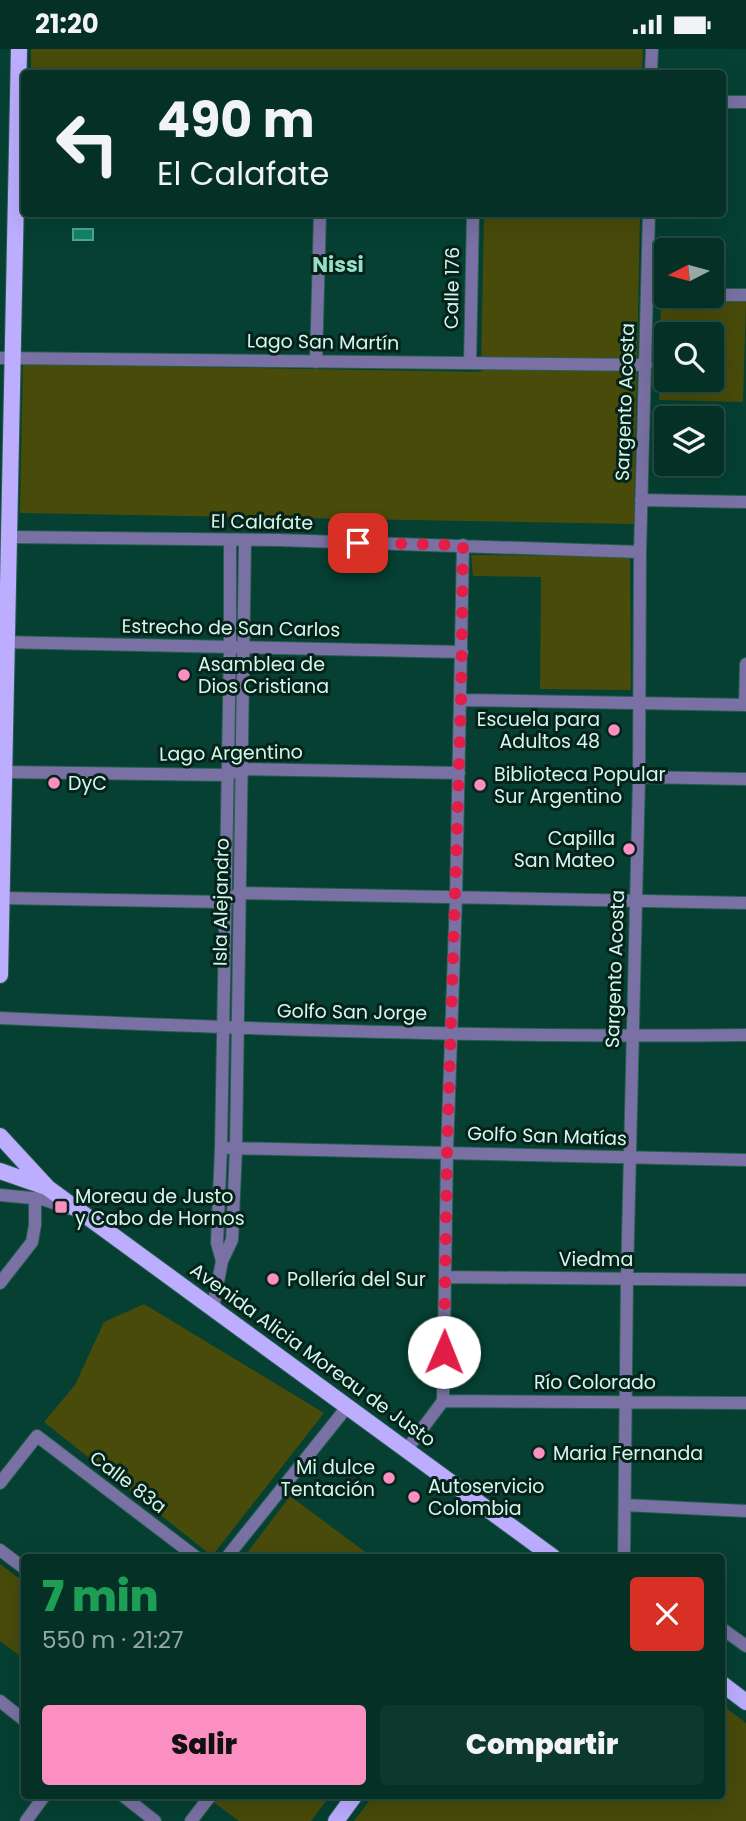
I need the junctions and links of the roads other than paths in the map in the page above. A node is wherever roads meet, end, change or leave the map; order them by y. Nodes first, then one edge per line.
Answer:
1 (19, 49) edge
2 (652, 49) edge
3 (651, 70) edge
4 (726, 102) edge
5 (746, 102) edge
6 (320, 217) edge
7 (472, 217) edge
8 (649, 217) edge
9 (648, 294) junction
10 (654, 294) edge
11 (724, 295) edge
12 (746, 295) edge
13 (6, 358) edge
14 (316, 362) junction
15 (470, 363) junction
16 (646, 365) junction
17 (641, 500) junction
18 (746, 502) edge
19 (9, 537) junction
20 (245, 540) junction
21 (230, 541) junction
22 (463, 545) junction
23 (640, 552) junction
24 (4, 642) edge
25 (230, 647) junction
26 (245, 648) junction
27 (462, 652) junction
28 (746, 664) edge
29 (461, 700) junction
30 (640, 703) junction
31 (746, 705) edge
32 (243, 769) junction
33 (5, 772) junction
34 (459, 773) junction
35 (228, 775) junction
36 (639, 777) junction
37 (746, 779) edge
38 (240, 893) junction
39 (456, 897) junction
40 (2, 898) junction
41 (637, 901) junction
42 (224, 902) junction
43 (746, 903) edge
44 (0, 975) edge
45 (0, 1018) edge
46 (223, 1028) junction
47 (239, 1028) junction
48 (451, 1033) junction
49 (746, 1035) edge
50 (632, 1037) junction
51 (0, 1136) edge
52 (221, 1148) junction
53 (236, 1148) junction
54 (447, 1152) junction
55 (630, 1159) junction
56 (746, 1160) edge
57 (0, 1171) edge
58 (41, 1193) junction
59 (0, 1195) edge
60 (222, 1261) junction
61 (446, 1277) junction
62 (627, 1278) junction
63 (746, 1280) edge
64 (0, 1283) edge
65 (216, 1312) junction
66 (443, 1401) junction
67 (625, 1401) junction
68 (746, 1402) edge
69 (347, 1407) junction
70 (407, 1449) junction
71 (0, 1483) edge
72 (625, 1505) junction
73 (746, 1511) edge
74 (0, 1550) edge
75 (535, 1552) edge
76 (192, 1554) edge
77 (229, 1554) edge
78 (624, 1554) edge
79 (21, 1566) edge
80 (725, 1631) edge
81 (746, 1646) edge
82 (725, 1686) edge
83 (0, 1701) edge
84 (746, 1702) edge
85 (21, 1718) edge
86 (42, 1799) edge
87 (127, 1799) edge
88 (208, 1799) edge
89 (352, 1799) edge
90 (26, 1821) edge
91 (155, 1821) edge
92 (191, 1821) edge
93 (336, 1821) edge

1 - 13 main road
2 - 3 street
4 - 5 street
6 - 14 street
7 - 15 street, Calle 176
8 - 9 street, Sargento Acosta
9 - 10 street
9 - 16 street, Sargento Acosta
11 - 12 street
13 - 14 street, Lago San Martín
13 - 19 main road
14 - 15 street, Lago San Martín
15 - 16 street, Lago San Martín
16 - 17 street, Sargento Acosta
17 - 18 street
17 - 23 street, Sargento Acosta
19 - 21 street, El Calafate
19 - 24 main road
20 - 21 street, El Calafate
20 - 22 street, El Calafate
20 - 26 street, Isla Alejandro
21 - 25 street, Isla Alejandro
22 - 23 street, El Calafate
22 - 27 street
23 - 30 street, Sargento Acosta
24 - 25 street, Estrecho de San Carlos
24 - 33 main road
25 - 26 street, Estrecho de San Carlos
25 - 35 street, Isla Alejandro
26 - 27 street, Estrecho de San Carlos
26 - 32 street, Isla Alejandro
27 - 29 street
28 - 31 street
29 - 30 street
29 - 34 street
30 - 31 street
30 - 36 street, Sargento Acosta
32 - 34 street, Lago Argentino
32 - 35 street, Lago Argentino
32 - 38 street, Isla Alejandro
33 - 35 street, Lago Argentino
33 - 40 main road
34 - 39 street
35 - 42 street, Isla Alejandro
36 - 37 street
36 - 41 street, Sargento Acosta
38 - 39 street
38 - 42 street
38 - 47 street, Isla Alejandro
39 - 41 street
39 - 48 street
40 - 42 street
40 - 44 main road
41 - 43 street
41 - 50 street, Sargento Acosta
42 - 46 street, Isla Alejandro
45 - 46 street, Golfo San Jorge
46 - 47 street, Golfo San Jorge
46 - 52 street, Isla Alejandro
47 - 48 street, Golfo San Jorge
47 - 53 street, Isla Alejandro
48 - 50 street, Golfo San Jorge
48 - 54 street
49 - 50 street, Golfo San Jorge
50 - 55 street, Sargento Acosta
51 - 58 main road, Avenida Alicia Moreau de Justo
52 - 53 street, Golfo San Matías
52 - 60 street, Isla Alejandro
53 - 54 street, Golfo San Matías
53 - 60 street, Isla Alejandro
54 - 55 street, Golfo San Matías
54 - 61 street
55 - 56 street, Golfo San Matías
55 - 62 street, Sargento Acosta
57 - 58 main road, Avenida Alicia Moreau de Justo
58 - 59 street
58 - 64 street
58 - 65 main road, Avenida Alicia Moreau de Justo
60 - 65 street, Isla Alejandro
61 - 62 street, Viedma
61 - 66 street
62 - 63 street, Viedma
62 - 67 street, Sargento Acosta
65 - 69 main road, Avenida Alicia Moreau de Justo
66 - 67 street, Río Colorado
66 - 70 street
67 - 68 street, Río Colorado
67 - 72 street, Sargento Acosta
69 - 70 main road, Avenida Alicia Moreau de Justo
69 - 77 street
70 - 75 main road, Avenida Alicia Moreau de Justo
71 - 76 street, Calle 83a
72 - 73 street
72 - 78 street, Sargento Acosta
74 - 79 street
80 - 81 street
82 - 84 main road
83 - 85 street
86 - 90 street
87 - 91 street
88 - 92 street
89 - 93 main road

